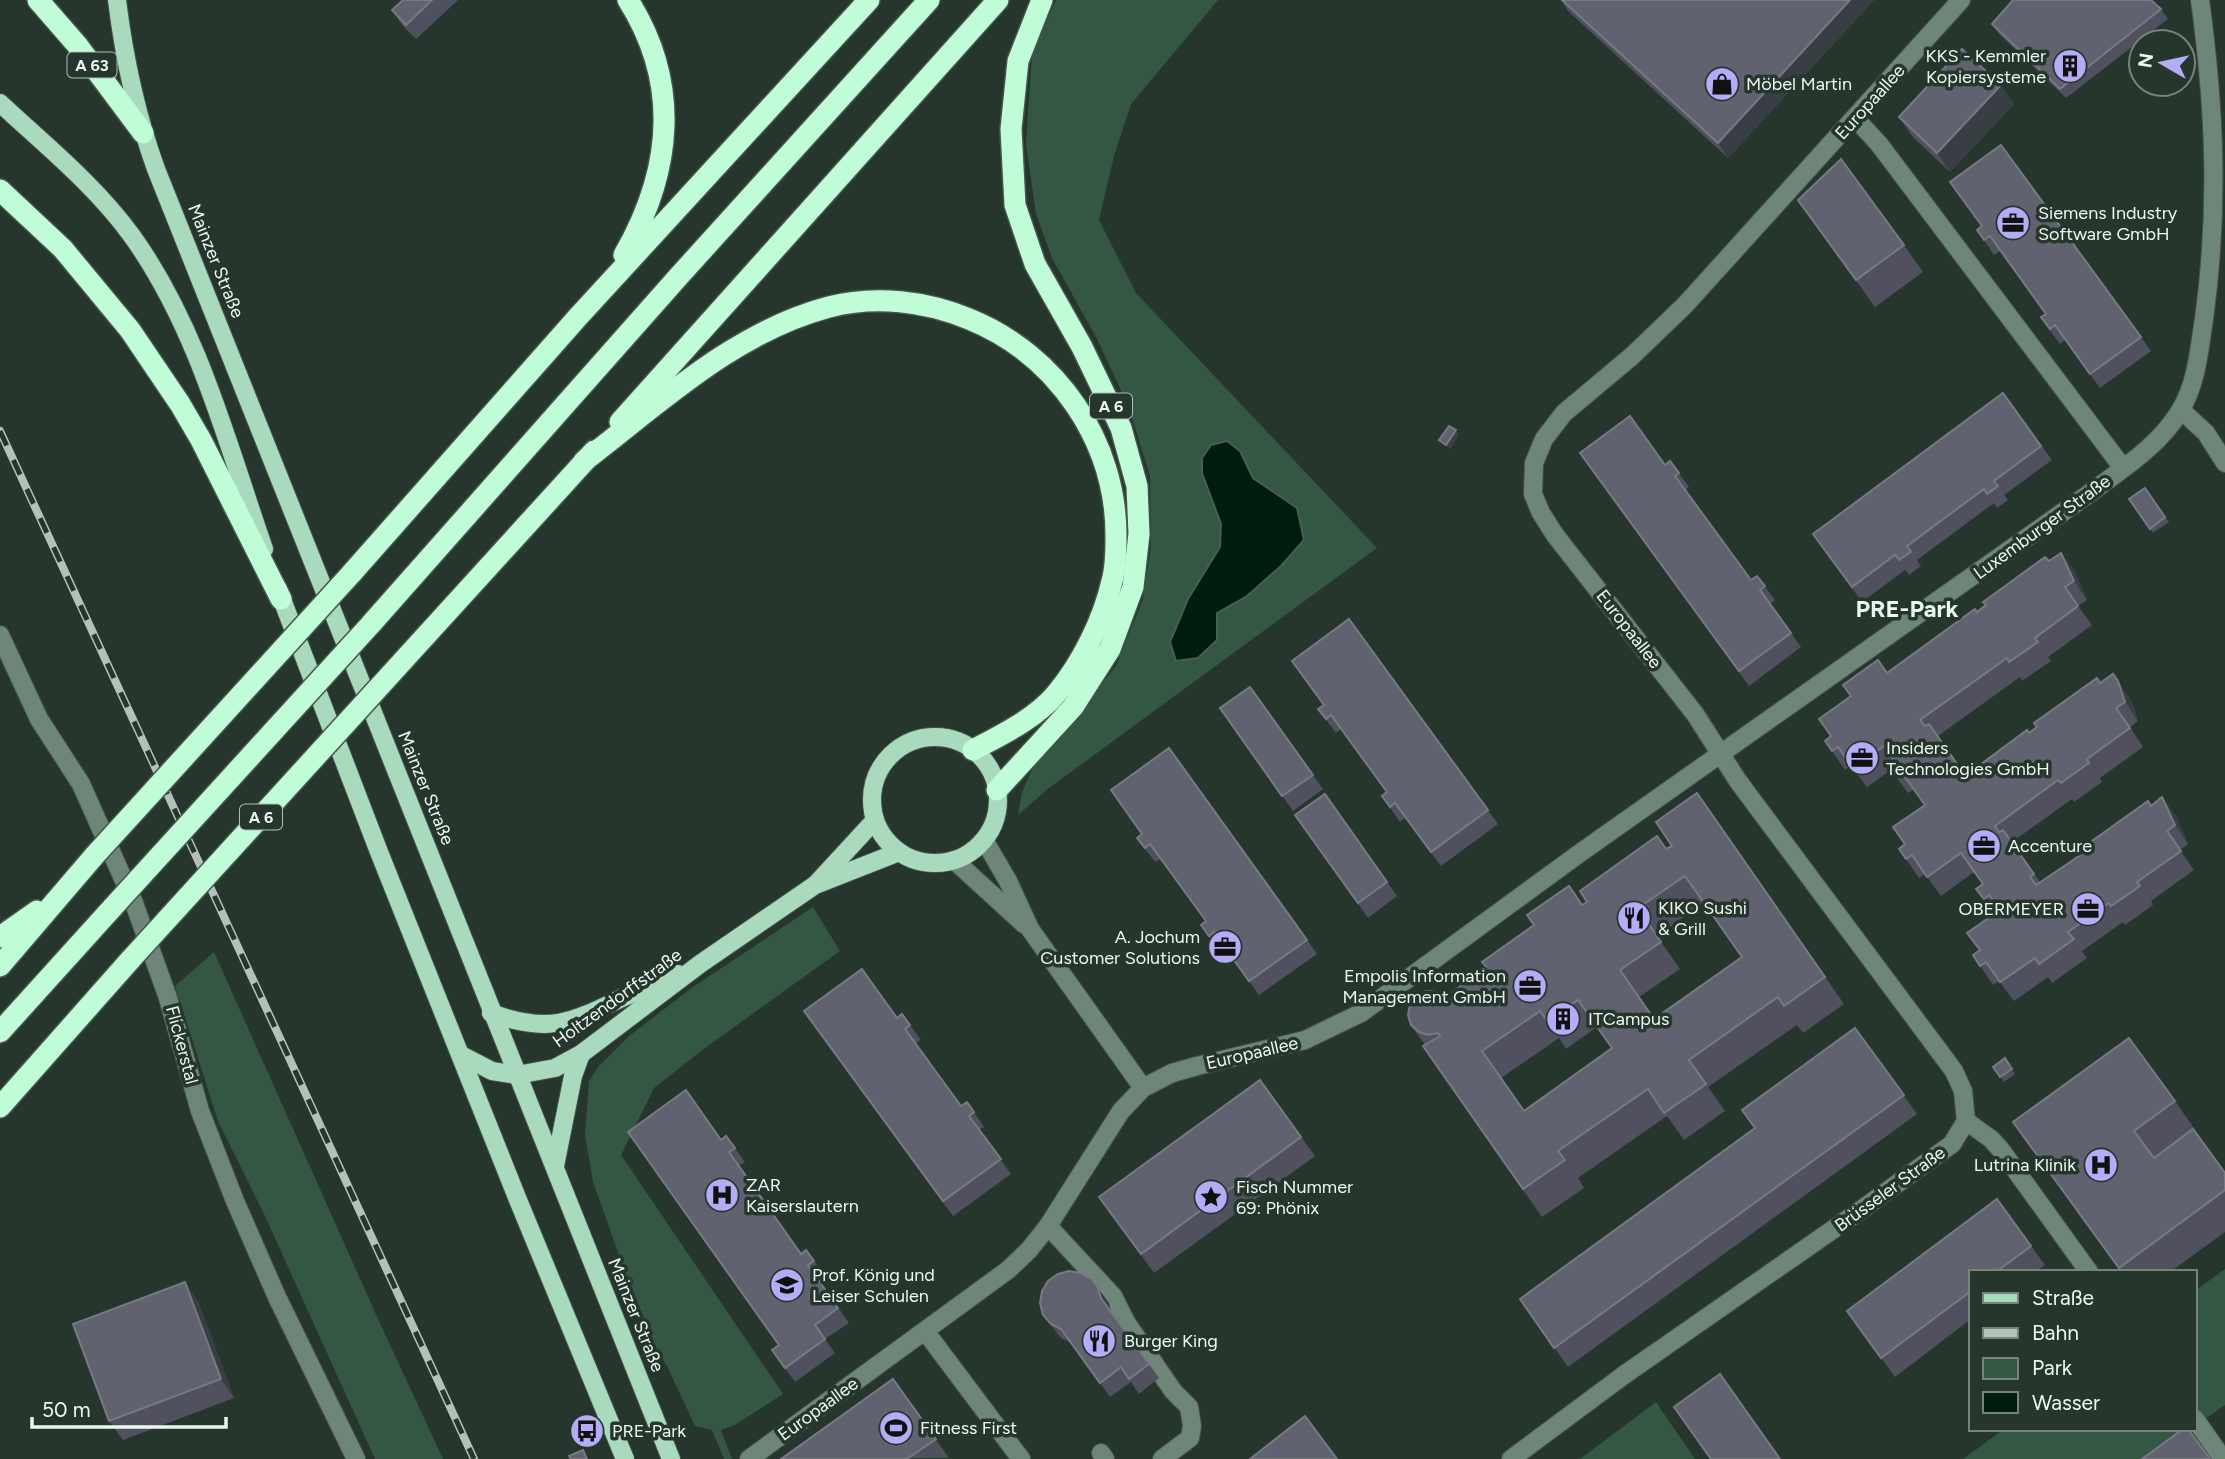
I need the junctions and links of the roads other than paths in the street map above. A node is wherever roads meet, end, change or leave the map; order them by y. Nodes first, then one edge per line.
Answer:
1 (38, 0) edge
2 (117, 0) edge
3 (628, 0) edge
4 (869, 0) edge
5 (929, 0) edge
6 (998, 0) edge
7 (1042, 0) edge
8 (1961, 0) edge
9 (2200, 0) edge
10 (0, 103) edge
11 (1856, 118) junction
12 (143, 133) junction
13 (0, 190) edge
14 (604, 290) junction
15 (2181, 410) junction
16 (584, 461) junction
17 (2225, 463) edge
18 (2123, 468) junction
19 (281, 599) junction
20 (0, 635) edge
21 (973, 750) junction
22 (1720, 754) junction
23 (997, 790) junction
24 (875, 820) junction
25 (984, 840) junction
26 (899, 852) junction
27 (954, 860) junction
28 (815, 885) junction
29 (65, 892) junction
30 (1030, 929) junction
31 (0, 937) edge
32 (700, 964) junction
33 (0, 967) edge
34 (491, 1013) junction
35 (0, 1031) edge
36 (581, 1054) junction
37 (461, 1055) junction
38 (517, 1074) junction
39 (1143, 1088) junction
40 (0, 1107) edge
41 (1966, 1121) junction
42 (555, 1166) junction
43 (1048, 1226) junction
44 (2088, 1270) edge
45 (925, 1331) junction
46 (2197, 1422) edge
47 (356, 1459) edge
48 (625, 1459) edge
49 (671, 1459) edge
50 (749, 1459) edge
51 (1021, 1459) edge
52 (1162, 1459) edge
53 (1511, 1459) edge
54 (2223, 1459) edge

1 - 12 highway, A 63
2 - 12 main road, Mainzer Straße
3 - 14 highway
4 - 14 highway
5 - 35 highway, A 6, bridge
6 - 16 highway, A 6
7 - 23 highway, A 6
8 - 11 street, Europaallee
9 - 15 street, Luxemburger Straße
10 - 19 main road
11 - 18 street
11 - 22 street, Europaallee
12 - 34 main road, Mainzer Straße
13 - 19 highway
14 - 29 highway, bridge
15 - 17 street
15 - 18 street, Luxemburger Straße
16 - 21 highway
16 - 40 highway, A 6, bridge
18 - 22 street, Luxemburger Straße
19 - 37 main road
20 - 47 street, Flickerstal
21 - 23 main road
21 - 24 main road
22 - 39 street, Europaallee
22 - 41 street
23 - 25 main road
24 - 26 main road
24 - 28 main road, Holtzendorffstraße
25 - 27 main road
25 - 30 street
26 - 27 main road
26 - 28 main road, Holtzendorffstraße
27 - 30 street
28 - 32 main road, Holtzendorffstraße
29 - 31 highway
29 - 33 highway
30 - 39 street
32 - 34 main road, Holtzendorffstraße
32 - 36 main road, Holtzendorffstraße
34 - 38 main road, Mainzer Straße
36 - 38 main road, Holtzendorffstraße
36 - 42 main road
37 - 38 main road
37 - 48 main road
38 - 42 main road, Mainzer Straße
39 - 43 street, Europaallee
41 - 44 street
41 - 53 street, Brüsseler Straße
42 - 49 main road, Mainzer Straße
43 - 45 street, Europaallee
43 - 52 street
45 - 50 street, Europaallee
45 - 51 street
46 - 54 street

